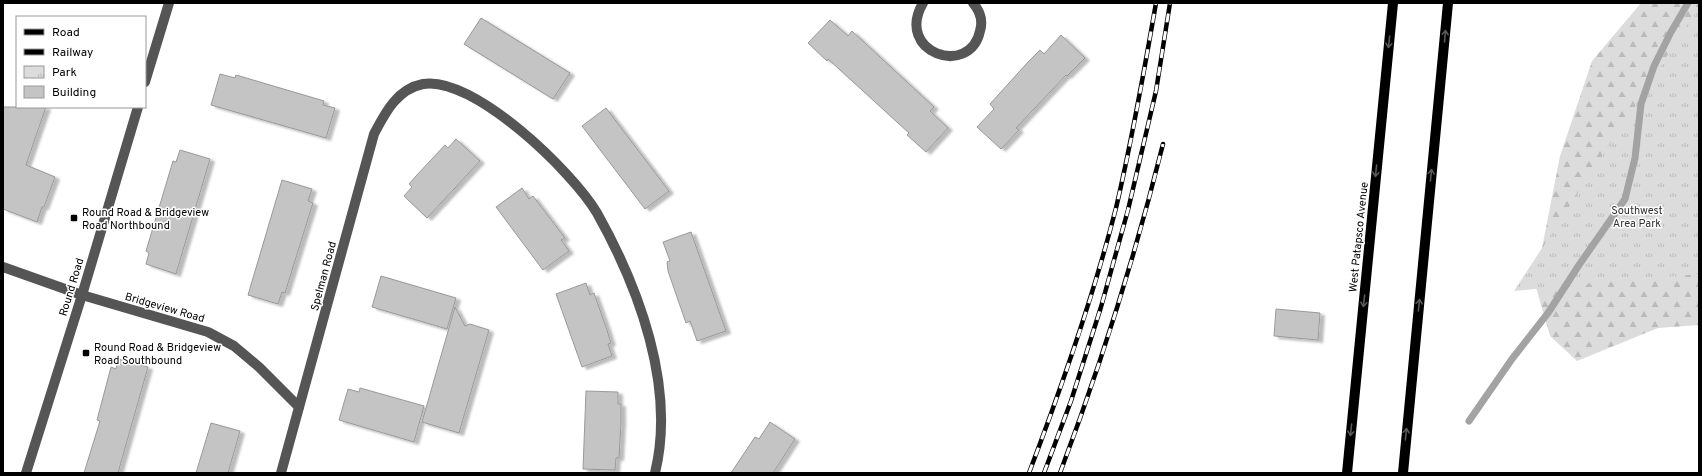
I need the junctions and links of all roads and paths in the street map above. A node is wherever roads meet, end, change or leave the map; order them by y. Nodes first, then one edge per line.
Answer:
1 (169, 3) edge
2 (923, 3) edge
3 (973, 3) edge
4 (1393, 3) edge
5 (1448, 3) edge
6 (146, 79) edge
7 (138, 108) edge
8 (3, 267) edge
9 (82, 295) junction
10 (299, 407) junction
11 (26, 473) edge
12 (281, 473) edge
13 (655, 473) edge
14 (1347, 473) edge
15 (1403, 473) edge

1 - 6 street
2 - 3 street
4 -> 14 main road, West Patapsco Avenue
15 -> 5 main road
7 - 9 street, Round Road
8 - 9 street, Bridgeview Road
9 - 10 street, Bridgeview Road
9 - 11 street, Round Road
10 - 12 street, Spelman Road
10 - 13 street, Spelman Road

